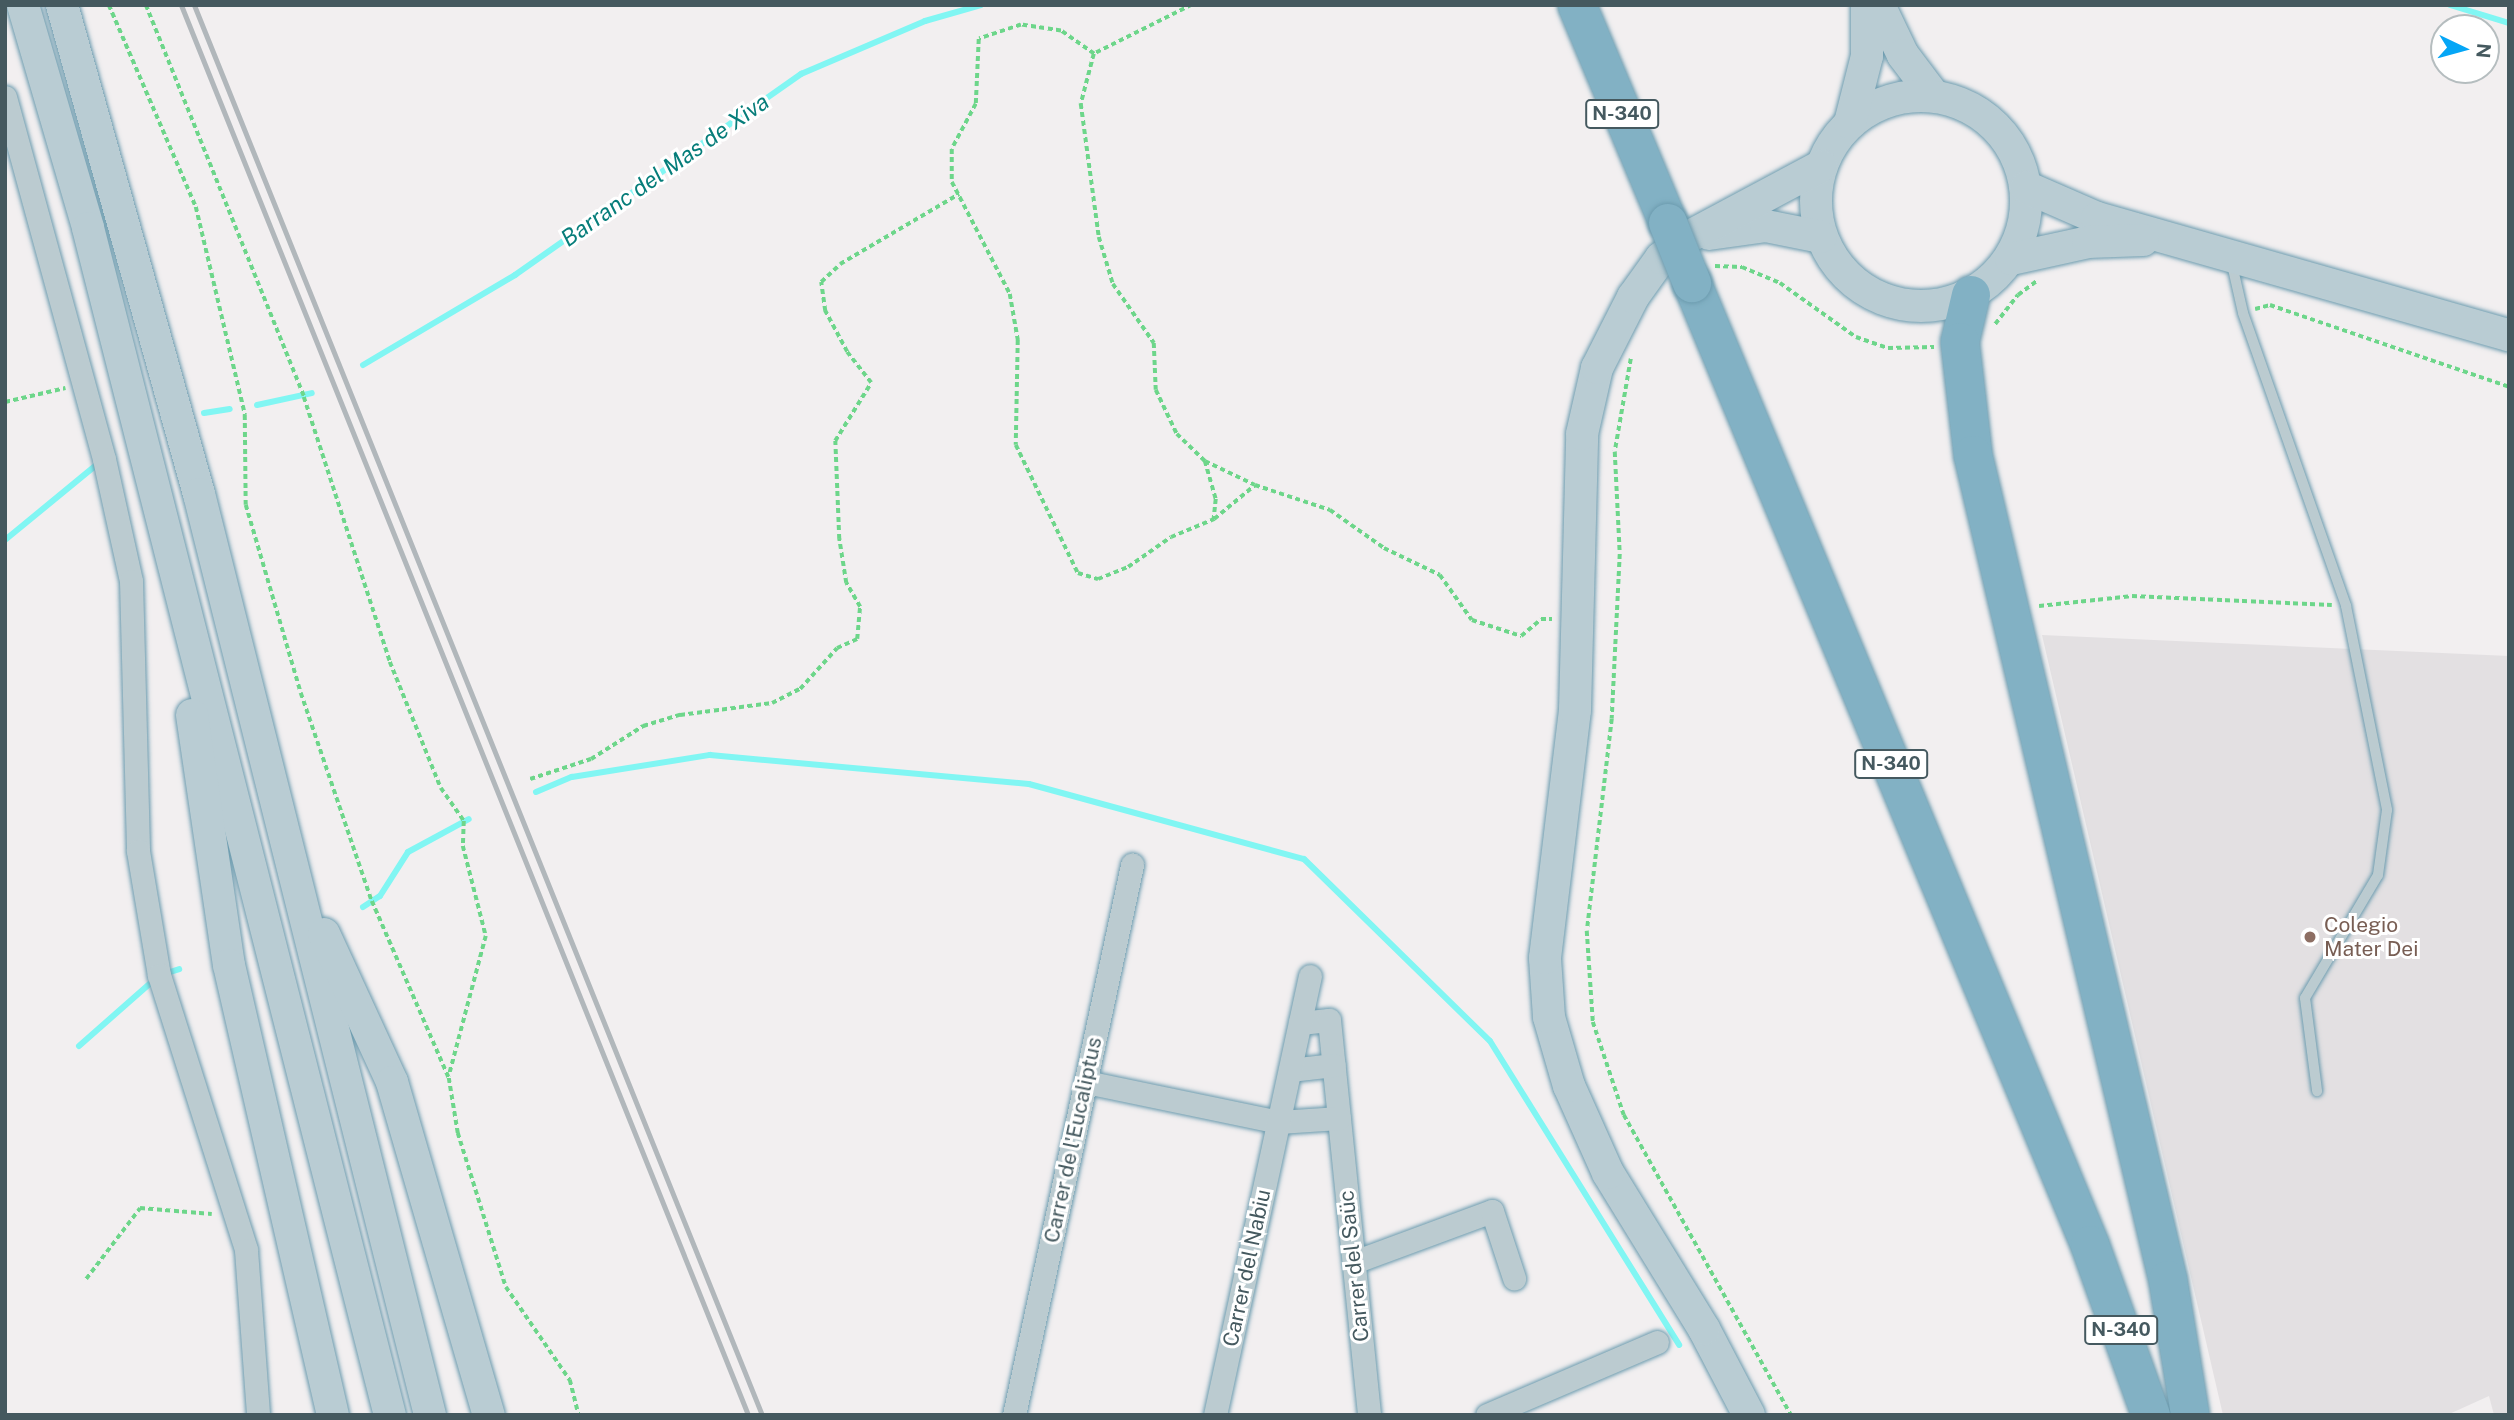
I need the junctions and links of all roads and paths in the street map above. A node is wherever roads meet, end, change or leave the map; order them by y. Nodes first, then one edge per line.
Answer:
1 (23, 5) edge
2 (62, 5) edge
3 (109, 5) edge
4 (146, 5) edge
5 (1192, 5) edge
6 (1577, 5) edge
7 (1867, 5) edge
8 (1879, 5) edge
9 (1094, 54) junction
10 (1934, 96) junction
11 (5, 97) edge
12 (1850, 123) junction
13 (1821, 166) junction
14 (2026, 187) junction
15 (958, 194) junction
16 (88, 228) junction
17 (1679, 230) junction
18 (1821, 237) junction
19 (2172, 239) junction
20 (2230, 252) junction
21 (2011, 259) junction
22 (1971, 295) junction
23 (2243, 313) junction
24 (2509, 335) edge
25 (85, 384) junction
26 (2509, 387) edge
27 (5, 402) edge
28 (1205, 461) junction
29 (1255, 485) junction
30 (199, 494) junction
31 (1214, 519) junction
32 (2346, 606) junction
33 (2009, 611) junction
34 (1580, 620) junction
35 (530, 779) dead end
36 (466, 811) dead end
37 (459, 814) junction
38 (1132, 865) dead end
39 (1310, 976) dead end
40 (1300, 1023) junction
41 (1334, 1065) junction
42 (1290, 1070) junction
43 (449, 1078) junction
44 (1086, 1082) junction
45 (2317, 1090) dead end
46 (1339, 1118) junction
47 (1279, 1122) junction
48 (239, 1216) junction
49 (1354, 1262) junction
50 (1514, 1278) dead end
51 (86, 1279) dead end
52 (1657, 1342) dead end
53 (2179, 1349) junction
54 (427, 1403) edge
55 (388, 1406) edge
56 (258, 1415) edge
57 (333, 1415) edge
58 (489, 1415) edge
59 (579, 1415) edge
60 (1014, 1415) edge
61 (1215, 1415) edge
62 (1369, 1415) edge
63 (1487, 1415) edge
64 (1749, 1415) edge
65 (2151, 1415) edge
66 (2190, 1415) edge
67 (2200, 1415) edge

1 - 16 main road
2 - 30 main road
3 - 43 path
4 - 37 path
5 - 9 path
6 - 17 highway, N-340
7 - 12 main road
8 - 10 main road
9 - 15 path
9 - 28 path
10 - 12 main road
10 - 14 main road
11 - 25 street
12 - 13 main road
13 - 17 main road
13 - 18 main road
14 - 19 main road
14 - 21 main road
15 - 31 path
15 - 35 path
16 - 55 main road
16 - 57 main road
17 - 18 main road
17 - 34 main road
17 - 65 highway, N-340, bridge
18 - 22 main road
19 - 20 main road
19 - 21 main road
20 - 23 lane
20 - 24 main road
21 - 22 main road
22 - 33 highway
23 - 26 path
23 - 32 lane
25 - 27 path
25 - 48 street
28 - 29 path
28 - 31 path
29 - 31 path
29 - 34 path
30 - 54 main road
30 - 58 main road
32 - 33 path
32 - 45 lane
33 - 53 highway
34 - 64 main road
36 - 37 path
37 - 43 path
38 - 44 street, Carrer de l'Eucaliptus
39 - 40 street, Carrer del Nabiu
40 - 41 street, Carrer del Saüc
40 - 42 street, Carrer del Nabiu
41 - 42 street
41 - 46 street, Carrer del Saüc
42 - 47 street, Carrer del Nabiu
43 - 59 path
44 - 47 street
44 - 60 street, Carrer de l'Eucaliptus
46 - 47 street
46 - 49 street, Carrer del Saüc
47 - 61 street, Carrer del Nabiu
48 - 51 path
48 - 56 street
49 - 50 street
49 - 62 street, Carrer del Saüc
52 - 63 street
53 - 66 highway
53 - 67 lane

